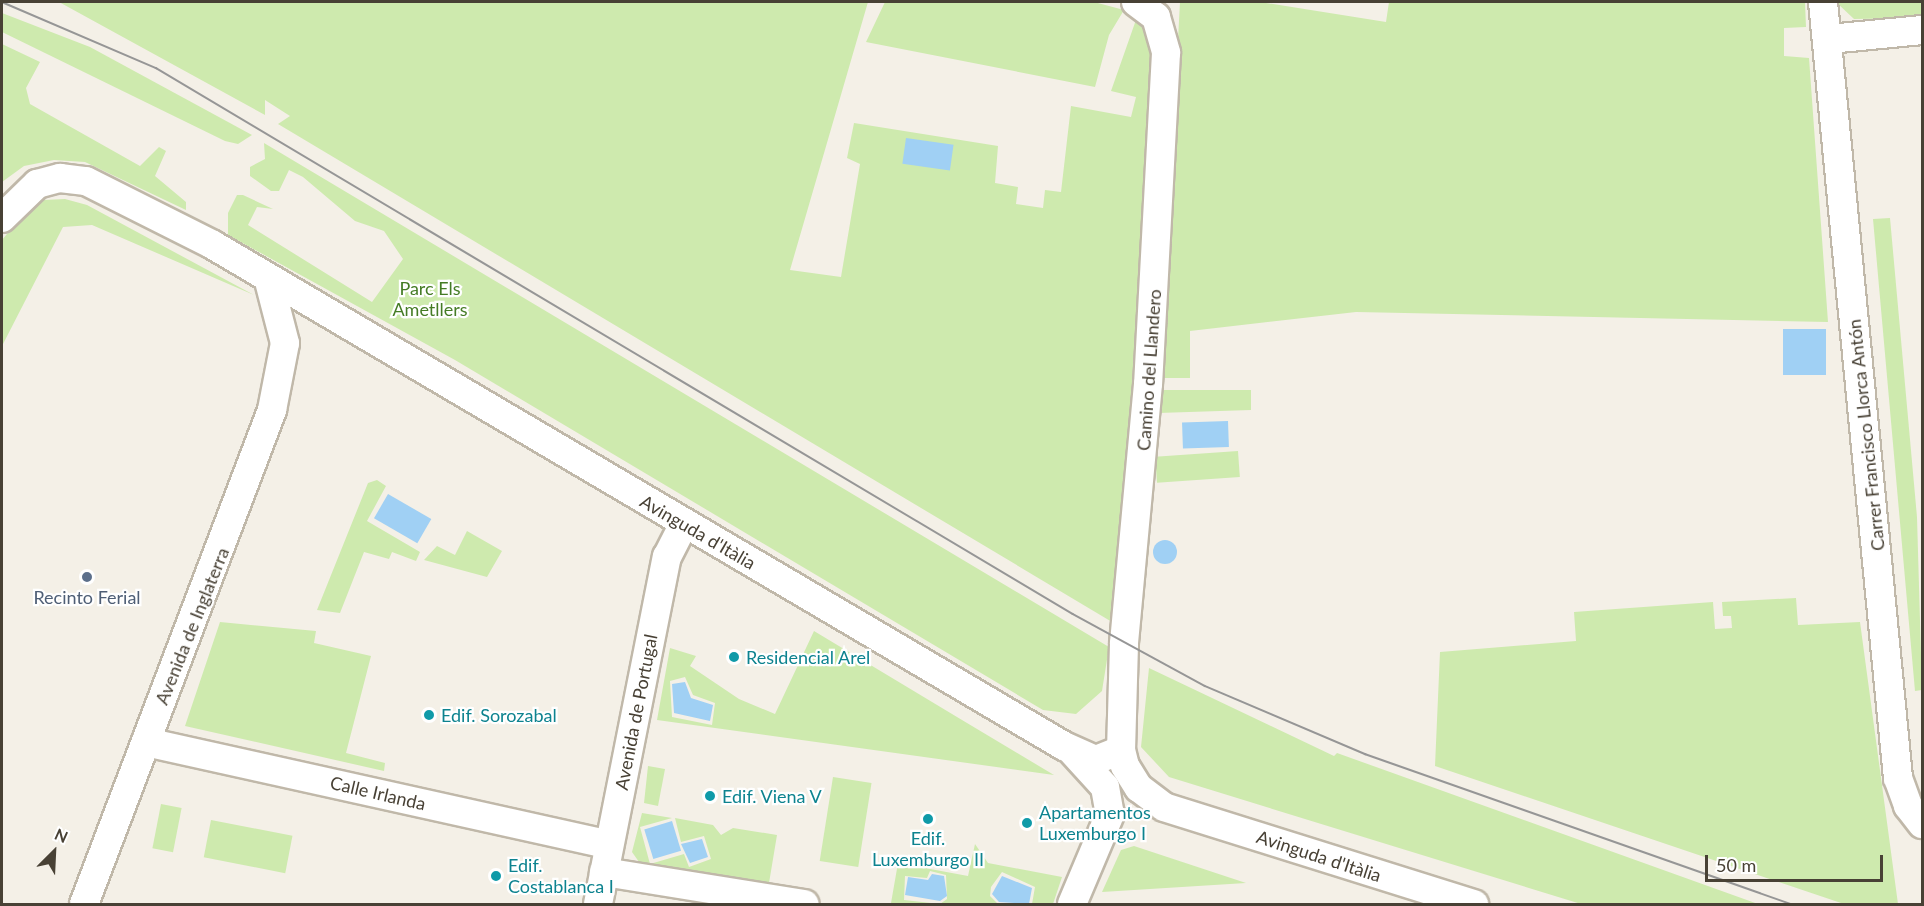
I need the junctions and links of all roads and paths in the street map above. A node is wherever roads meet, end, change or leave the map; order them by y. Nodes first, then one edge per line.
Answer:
1 (1136, 2) edge
2 (1823, 2) edge
3 (1923, 30) edge
4 (1829, 39) junction
5 (2, 218) edge
6 (269, 281) junction
7 (333, 318) junction
8 (285, 343) junction
9 (684, 523) junction
10 (146, 742) junction
11 (1064, 746) junction
12 (1121, 750) junction
13 (1164, 807) junction
14 (1110, 814) junction
15 (1923, 824) edge
16 (607, 858) junction
17 (84, 904) edge
18 (598, 904) edge
19 (804, 904) edge
20 (1072, 904) edge
21 (1474, 904) edge

1 - 12 street, Camino del Llandero
2 - 4 street, Carrer Francisco Llorca Antón
3 - 4 street
4 - 15 street, Carrer Francisco Llorca Antón
5 - 6 street, Avinguda d'Itàlia
6 - 7 street, Avinguda d'Itàlia
6 - 8 street
7 - 8 street
7 - 9 street, Avinguda d'Itàlia
8 - 10 street, Avenida de Inglaterra
9 - 11 street, Avinguda d'Itàlia
9 - 16 street, Avenida de Portugal
10 - 16 street, Calle Irlanda
10 - 17 street, Avenida de Inglaterra
11 - 12 street
11 - 14 street
12 - 13 street
13 - 14 street
13 - 21 street, Avinguda d'Itàlia
14 - 20 street
16 - 18 street, Avenida de Portugal
16 - 19 street, Calle Irlanda

